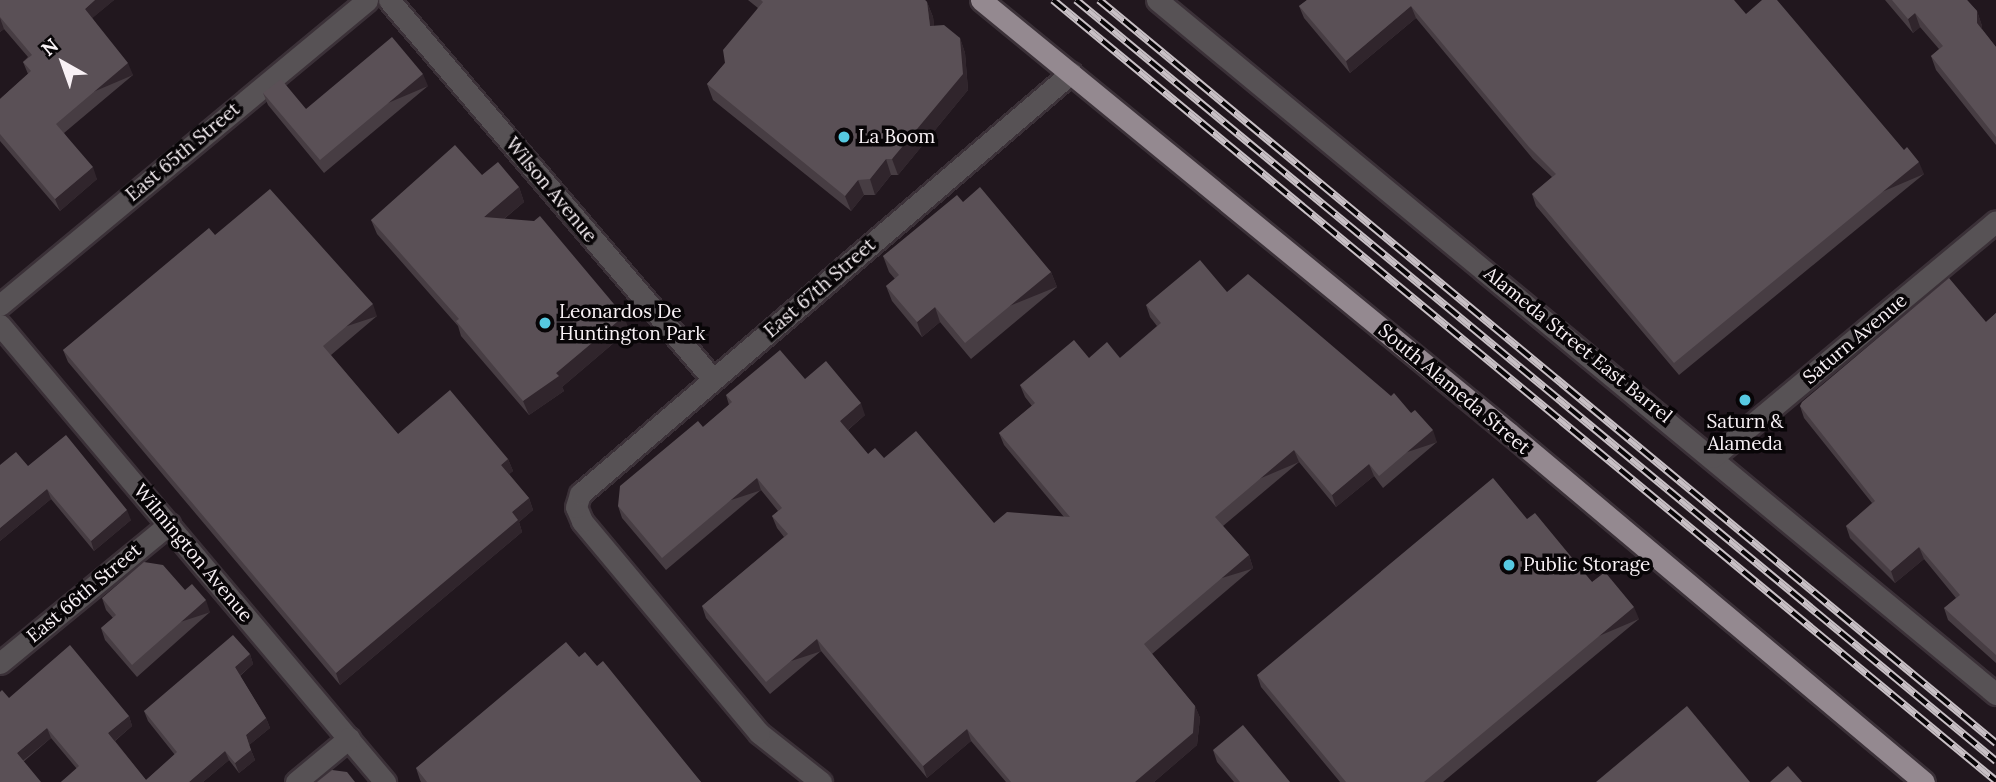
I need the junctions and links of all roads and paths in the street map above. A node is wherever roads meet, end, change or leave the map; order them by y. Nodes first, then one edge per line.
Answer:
1 (367, 0) edge
2 (389, 0) edge
3 (981, 0) edge
4 (1157, 0) edge
5 (1071, 73) junction
6 (1996, 221) edge
7 (0, 304) edge
8 (0, 325) edge
9 (713, 380) junction
10 (1713, 457) junction
11 (169, 524) junction
12 (0, 663) edge
13 (1996, 694) edge
14 (349, 738) junction
15 (296, 782) edge
16 (386, 782) edge
17 (821, 782) edge
18 (1924, 782) edge

1 - 7 street, East 65th Street
2 - 9 street, Wilson Avenue
3 - 5 main road, South Alameda Street
4 - 10 street, Alameda Street East Barrel
5 - 9 street, East 67th Street
5 - 18 main road, South Alameda Street
6 - 10 street, Saturn Avenue
8 - 11 street, Wilmington Avenue
9 - 17 street, East 67th Street
10 - 13 street, Alameda Street East Barrel
11 - 12 street, East 66th Street
11 - 14 street, Wilmington Avenue
14 - 15 street
14 - 16 street, Wilmington Avenue

